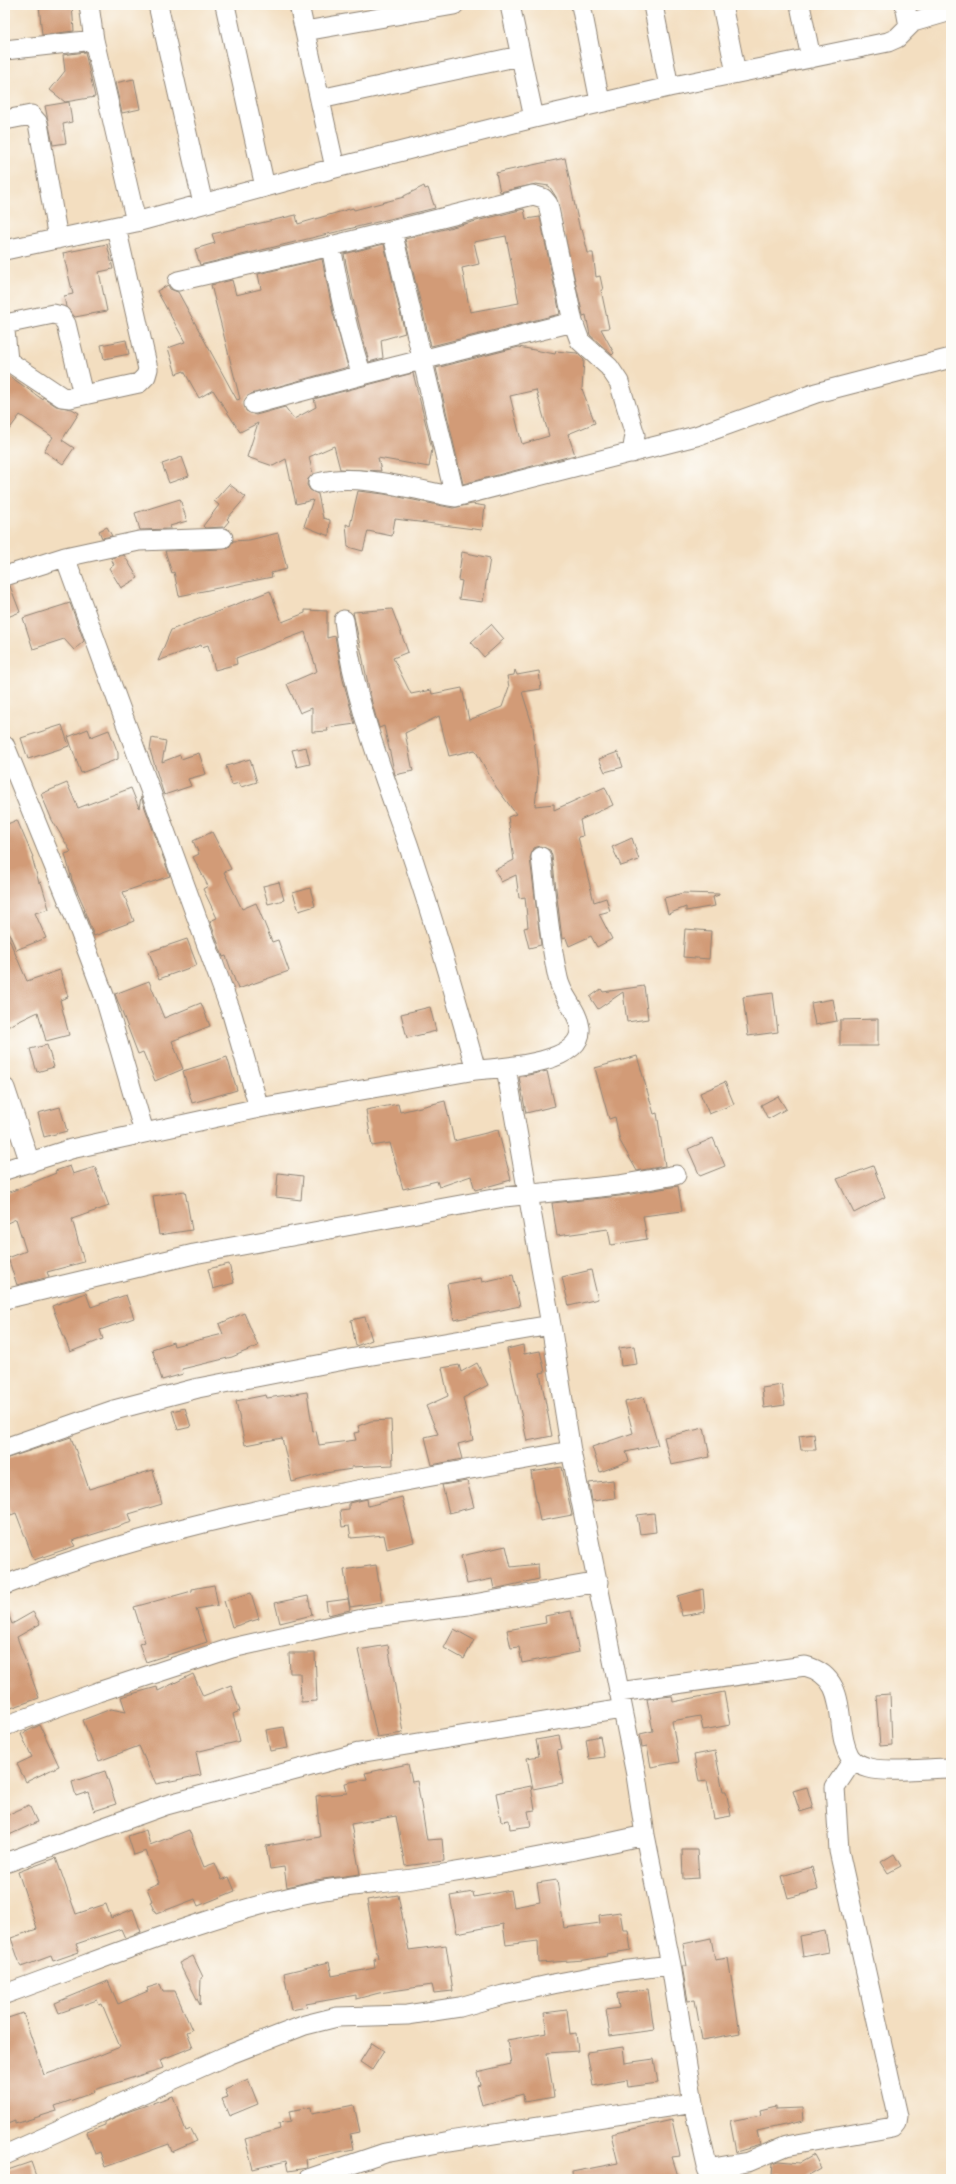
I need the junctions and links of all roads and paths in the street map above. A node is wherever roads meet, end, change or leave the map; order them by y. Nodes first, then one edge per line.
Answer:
1 (90, 5) edge
2 (158, 5) edge
3 (224, 5) edge
4 (299, 5) edge
5 (454, 5) edge
6 (510, 5) edge
7 (581, 5) edge
8 (653, 5) edge
9 (722, 5) edge
10 (800, 5) edge
11 (905, 5) edge
12 (951, 10) edge
13 (909, 26) junction
14 (305, 30) junction
15 (94, 40) junction
16 (5, 50) edge
17 (520, 56) junction
18 (811, 58) junction
19 (736, 73) junction
20 (669, 87) junction
21 (320, 99) junction
22 (600, 102) junction
23 (534, 118) junction
24 (5, 120) edge
25 (335, 168) junction
26 (265, 187) junction
27 (203, 204) junction
28 (136, 222) junction
29 (116, 227) junction
30 (392, 231) junction
31 (58, 239) junction
32 (331, 246) junction
33 (5, 250) edge
34 (178, 281) dead end
35 (573, 322) junction
36 (5, 324) edge
37 (5, 331) edge
38 (951, 358) edge
39 (7, 359) edge
40 (423, 360) junction
41 (362, 375) junction
42 (83, 395) junction
43 (254, 404) dead end
44 (632, 453) junction
45 (318, 483) dead end
46 (455, 497) junction
47 (223, 538) dead end
48 (65, 557) junction
49 (5, 576) edge
50 (344, 620) dead end
51 (5, 746) edge
52 (541, 857) dead end
53 (506, 1068) junction
54 (476, 1070) junction
55 (5, 1088) edge
56 (259, 1108) junction
57 (144, 1132) junction
58 (30, 1163) junction
59 (5, 1170) edge
60 (676, 1175) dead end
61 (528, 1194) junction
62 (5, 1298) edge
63 (552, 1325) junction
64 (5, 1448) edge
65 (571, 1451) junction
66 (598, 1582) junction
67 (5, 1585) edge
68 (621, 1701) junction
69 (5, 1726) edge
70 (853, 1760) junction
71 (951, 1768) edge
72 (645, 1835) junction
73 (5, 1863) edge
74 (671, 1965) junction
75 (5, 1994) edge
76 (693, 2104) junction
77 (5, 2155) edge
78 (708, 2174) edge
79 (308, 2179) edge

1 - 15 street
2 - 27 street
3 - 26 street
4 - 14 street
5 - 14 street
6 - 17 street
7 - 22 street
8 - 20 street
9 - 19 street
10 - 18 street
11 - 13 street
12 - 13 street
13 - 18 street
14 - 21 street
15 - 16 street
15 - 28 street
17 - 21 street
17 - 23 street
18 - 19 street
19 - 20 street
20 - 22 street
21 - 25 street
22 - 23 street
23 - 25 street
24 - 31 street
25 - 26 street
26 - 27 street
27 - 28 street
28 - 29 street
29 - 31 street
29 - 42 street
30 - 32 street
30 - 35 street
30 - 40 street
31 - 33 street
32 - 34 street
32 - 41 street
35 - 40 street
35 - 44 street
36 - 42 street
37 - 39 street
38 - 44 street
39 - 42 street
40 - 41 street
40 - 46 street
41 - 43 street
44 - 46 street
45 - 46 street
47 - 48 street
48 - 49 street
48 - 56 street
50 - 54 street
51 - 57 street
52 - 53 street
53 - 54 street
53 - 61 street
54 - 56 street
55 - 58 street
56 - 57 street
57 - 58 street
58 - 59 street
60 - 61 street
61 - 62 street
61 - 63 street
63 - 64 street
63 - 65 street
65 - 66 street
65 - 67 street
66 - 68 street
66 - 69 street
68 - 70 street
68 - 72 street
68 - 73 street
70 - 71 street
70 - 78 street
72 - 74 street
72 - 75 street
74 - 76 street
74 - 77 street
76 - 78 street
76 - 79 street

